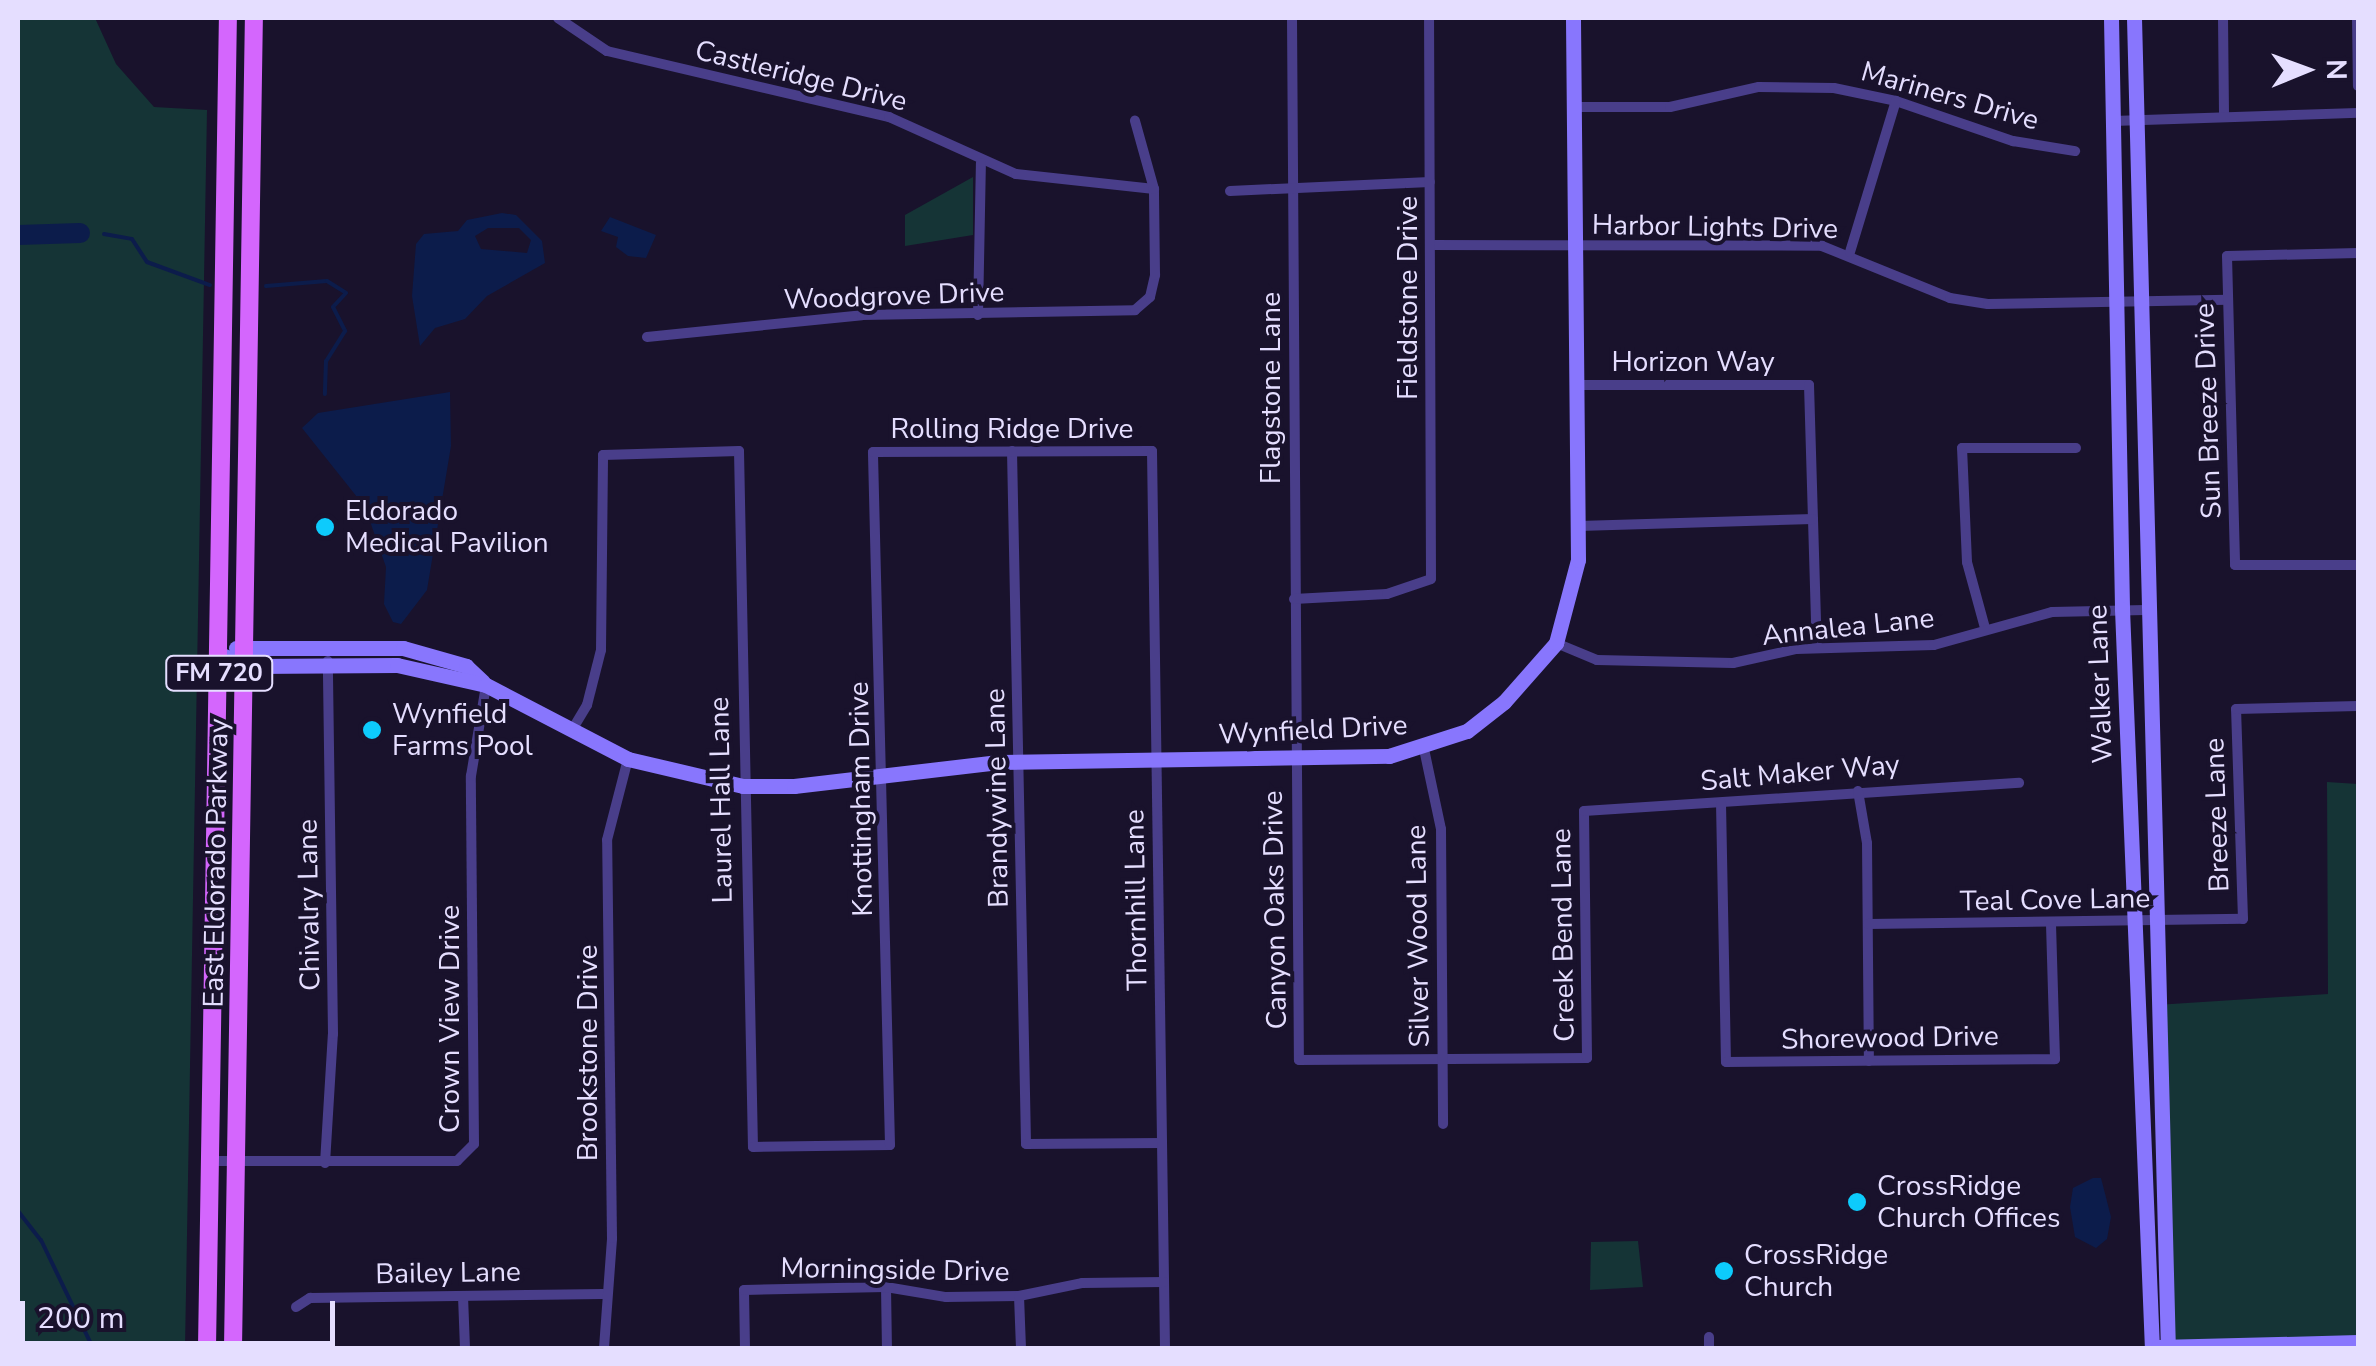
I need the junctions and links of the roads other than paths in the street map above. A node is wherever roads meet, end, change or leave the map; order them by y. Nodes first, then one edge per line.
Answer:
1 (228, 18) edge
2 (254, 18) edge
3 (558, 18) edge
4 (1292, 18) edge
5 (1430, 18) edge
6 (1574, 18) edge
7 (2112, 18) edge
8 (2134, 18) edge
9 (2223, 18) edge
10 (2357, 18) edge
11 (2358, 86) edge
12 (1896, 101) junction
13 (1574, 108) junction
14 (2358, 113) edge
15 (2224, 118) junction
16 (2123, 120) junction
17 (1135, 121) dead end
18 (2075, 152) dead end
19 (981, 163) junction
20 (1430, 182) junction
21 (1154, 190) junction
22 (1230, 190) dead end
23 (1292, 191) junction
24 (1430, 245) junction
25 (1576, 246) junction
26 (1850, 252) junction
27 (2358, 253) edge
28 (2228, 300) junction
29 (2129, 303) junction
30 (978, 315) junction
31 (647, 338) dead end
32 (1577, 385) junction
33 (2076, 448) dead end
34 (1152, 451) joint
35 (873, 452) joint
36 (1012, 452) junction
37 (1813, 519) junction
38 (1578, 526) junction
39 (2358, 565) edge
40 (1294, 599) junction
41 (2135, 609) junction
42 (1984, 628) junction
43 (1556, 642) junction
44 (247, 644) junction
45 (329, 645) junction
46 (1816, 648) junction
47 (220, 654) junction
48 (328, 664) junction
49 (246, 666) junction
50 (486, 685) junction
51 (2358, 706) edge
52 (572, 730) junction
53 (1424, 749) junction
54 (628, 759) junction
55 (1295, 759) junction
56 (1156, 760) junction
57 (1018, 762) junction
58 (884, 774) junction
59 (2019, 783) dead end
60 (742, 786) junction
61 (1858, 791) junction
62 (1720, 803) junction
63 (1584, 811) joint
64 (2243, 919) joint
65 (2052, 922) junction
66 (2145, 922) junction
67 (1868, 924) junction
68 (1443, 1059) junction
69 (1869, 1060) junction
70 (1443, 1124) dead end
71 (1162, 1143) junction
72 (2140, 1143) junction
73 (2158, 1143) junction
74 (753, 1147) joint
75 (211, 1160) junction
76 (238, 1161) junction
77 (325, 1163) junction
78 (1164, 1282) junction
79 (886, 1287) junction
80 (603, 1294) junction
81 (464, 1296) junction
82 (1019, 1296) junction
83 (296, 1307) dead end
84 (207, 1339) edge
85 (2358, 1342) edge
86 (233, 1348) edge
87 (465, 1348) edge
88 (604, 1348) edge
89 (746, 1348) edge
90 (887, 1348) edge
91 (1021, 1348) edge
92 (1164, 1348) edge
93 (2160, 1348) edge

1 - 47 main road, East Eldorado Parkway / FM 720
2 - 44 main road, East Eldorado Parkway / FM 720
3 - 19 street, Castleridge Drive
4 - 23 street, Flagstone Lane
5 - 20 street, Fieldstone Drive
6 - 13 street, Wynfield Drive
7 - 16 street, Walker Lane
8 - 16 street, Walker Lane
9 - 15 street
10 - 11 street
12 - 13 street, Mariners Drive
12 - 18 street, Mariners Drive
12 - 26 street
13 - 25 street, Wynfield Drive
14 - 15 street
15 - 16 street
16 - 29 street, Walker Lane
16 - 29 street, Walker Lane
17 - 21 street
19 - 21 street, Castleridge Drive
19 - 30 street
20 - 23 street
20 - 24 street, Fieldstone Drive
21 - 30 street, Woodgrove Drive
22 - 23 street
23 - 40 street, Flagstone Lane
24 - 25 street, Harbor Lights Drive
24 - 40 street, Fieldstone Drive
25 - 26 street, Harbor Lights Drive
25 - 32 street, Wynfield Drive
26 - 29 street, Harbor Lights Drive
27 - 28 street, Sun Breeze Drive
28 - 29 street, Harbor Lights Drive
28 - 39 street, Sun Breeze Drive
29 - 41 street, Walker Lane
29 - 41 street, Walker Lane
30 - 31 street, Woodgrove Drive
32 - 37 street, Horizon Way
32 - 38 street, Wynfield Drive
33 - 42 street
34 - 36 street, Rolling Ridge Drive
34 - 56 street, Thornhill Lane
35 - 36 street, Rolling Ridge Drive
35 - 58 street, Knottingham Drive
36 - 57 street, Brandywine Lane
37 - 38 street
37 - 46 street
38 - 43 street, Wynfield Drive
40 - 55 street, Flagstone Lane
41 - 42 street, Annalea Lane
41 - 66 street, Walker Lane
41 - 66 street, Walker Lane
42 - 46 street, Annalea Lane
43 - 46 street, Annalea Lane
43 - 53 street, Wynfield Drive
44 - 45 street, Wynfield Drive
44 - 47 street, Wynfield Drive
44 - 49 main road, East Eldorado Parkway / FM 720
45 - 48 street, Chivalry Lane
45 - 50 street, Wynfield Drive
47 - 49 street, Wynfield Drive
47 - 75 main road, East Eldorado Parkway / FM 720
48 - 49 street, Wynfield Drive
48 - 50 street, Wynfield Drive
48 - 77 street, Chivalry Lane
49 - 76 main road, East Eldorado Parkway / FM 720
50 - 52 street, Wynfield Drive
50 - 77 street, Crown View Drive
51 - 64 street, Breeze Lane
52 - 54 street, Wynfield Drive
52 - 60 street, Laurel Hall Lane
53 - 55 street, Wynfield Drive
53 - 68 street, Silver Wood Lane
54 - 60 street, Wynfield Drive
54 - 80 street, Brookstone Drive
55 - 56 street, Wynfield Drive
55 - 68 street, Canyon Oaks Drive
56 - 57 street, Wynfield Drive
56 - 71 street, Thornhill Lane
57 - 58 street, Wynfield Drive
57 - 71 street, Brandywine Lane
58 - 60 street, Wynfield Drive
58 - 74 street, Knottingham Drive
59 - 61 street, Salt Maker Way
60 - 74 street, Laurel Hall Lane
61 - 62 street, Salt Maker Way
61 - 67 street
62 - 63 street, Salt Maker Way
62 - 69 street, Shorewood Drive
63 - 68 street, Creek Bend Lane
64 - 66 street, Teal Cove Lane
65 - 66 street, Teal Cove Lane
65 - 67 street, Teal Cove Lane
65 - 69 street, Shorewood Drive
66 - 72 street, Walker Lane
66 - 73 street, Walker Lane
67 - 69 street
68 - 70 street, Silver Wood Lane
71 - 78 street, Thornhill Lane
72 - 73 street
72 - 93 street, Walker Lane
73 - 93 street, Walker Lane
75 - 76 street, Crown View Drive
75 - 84 main road, East Eldorado Parkway / FM 720
76 - 77 street, Crown View Drive
76 - 86 main road, East Eldorado Parkway / FM 720
78 - 82 street, Morningside Drive
78 - 92 street, Thornhill Lane
79 - 82 street, Morningside Drive
79 - 89 street, Morningside Drive
79 - 90 street
80 - 81 street, Bailey Lane
80 - 88 street, Brookstone Drive
81 - 83 street, Bailey Lane
81 - 87 street
82 - 91 street
85 - 93 street

